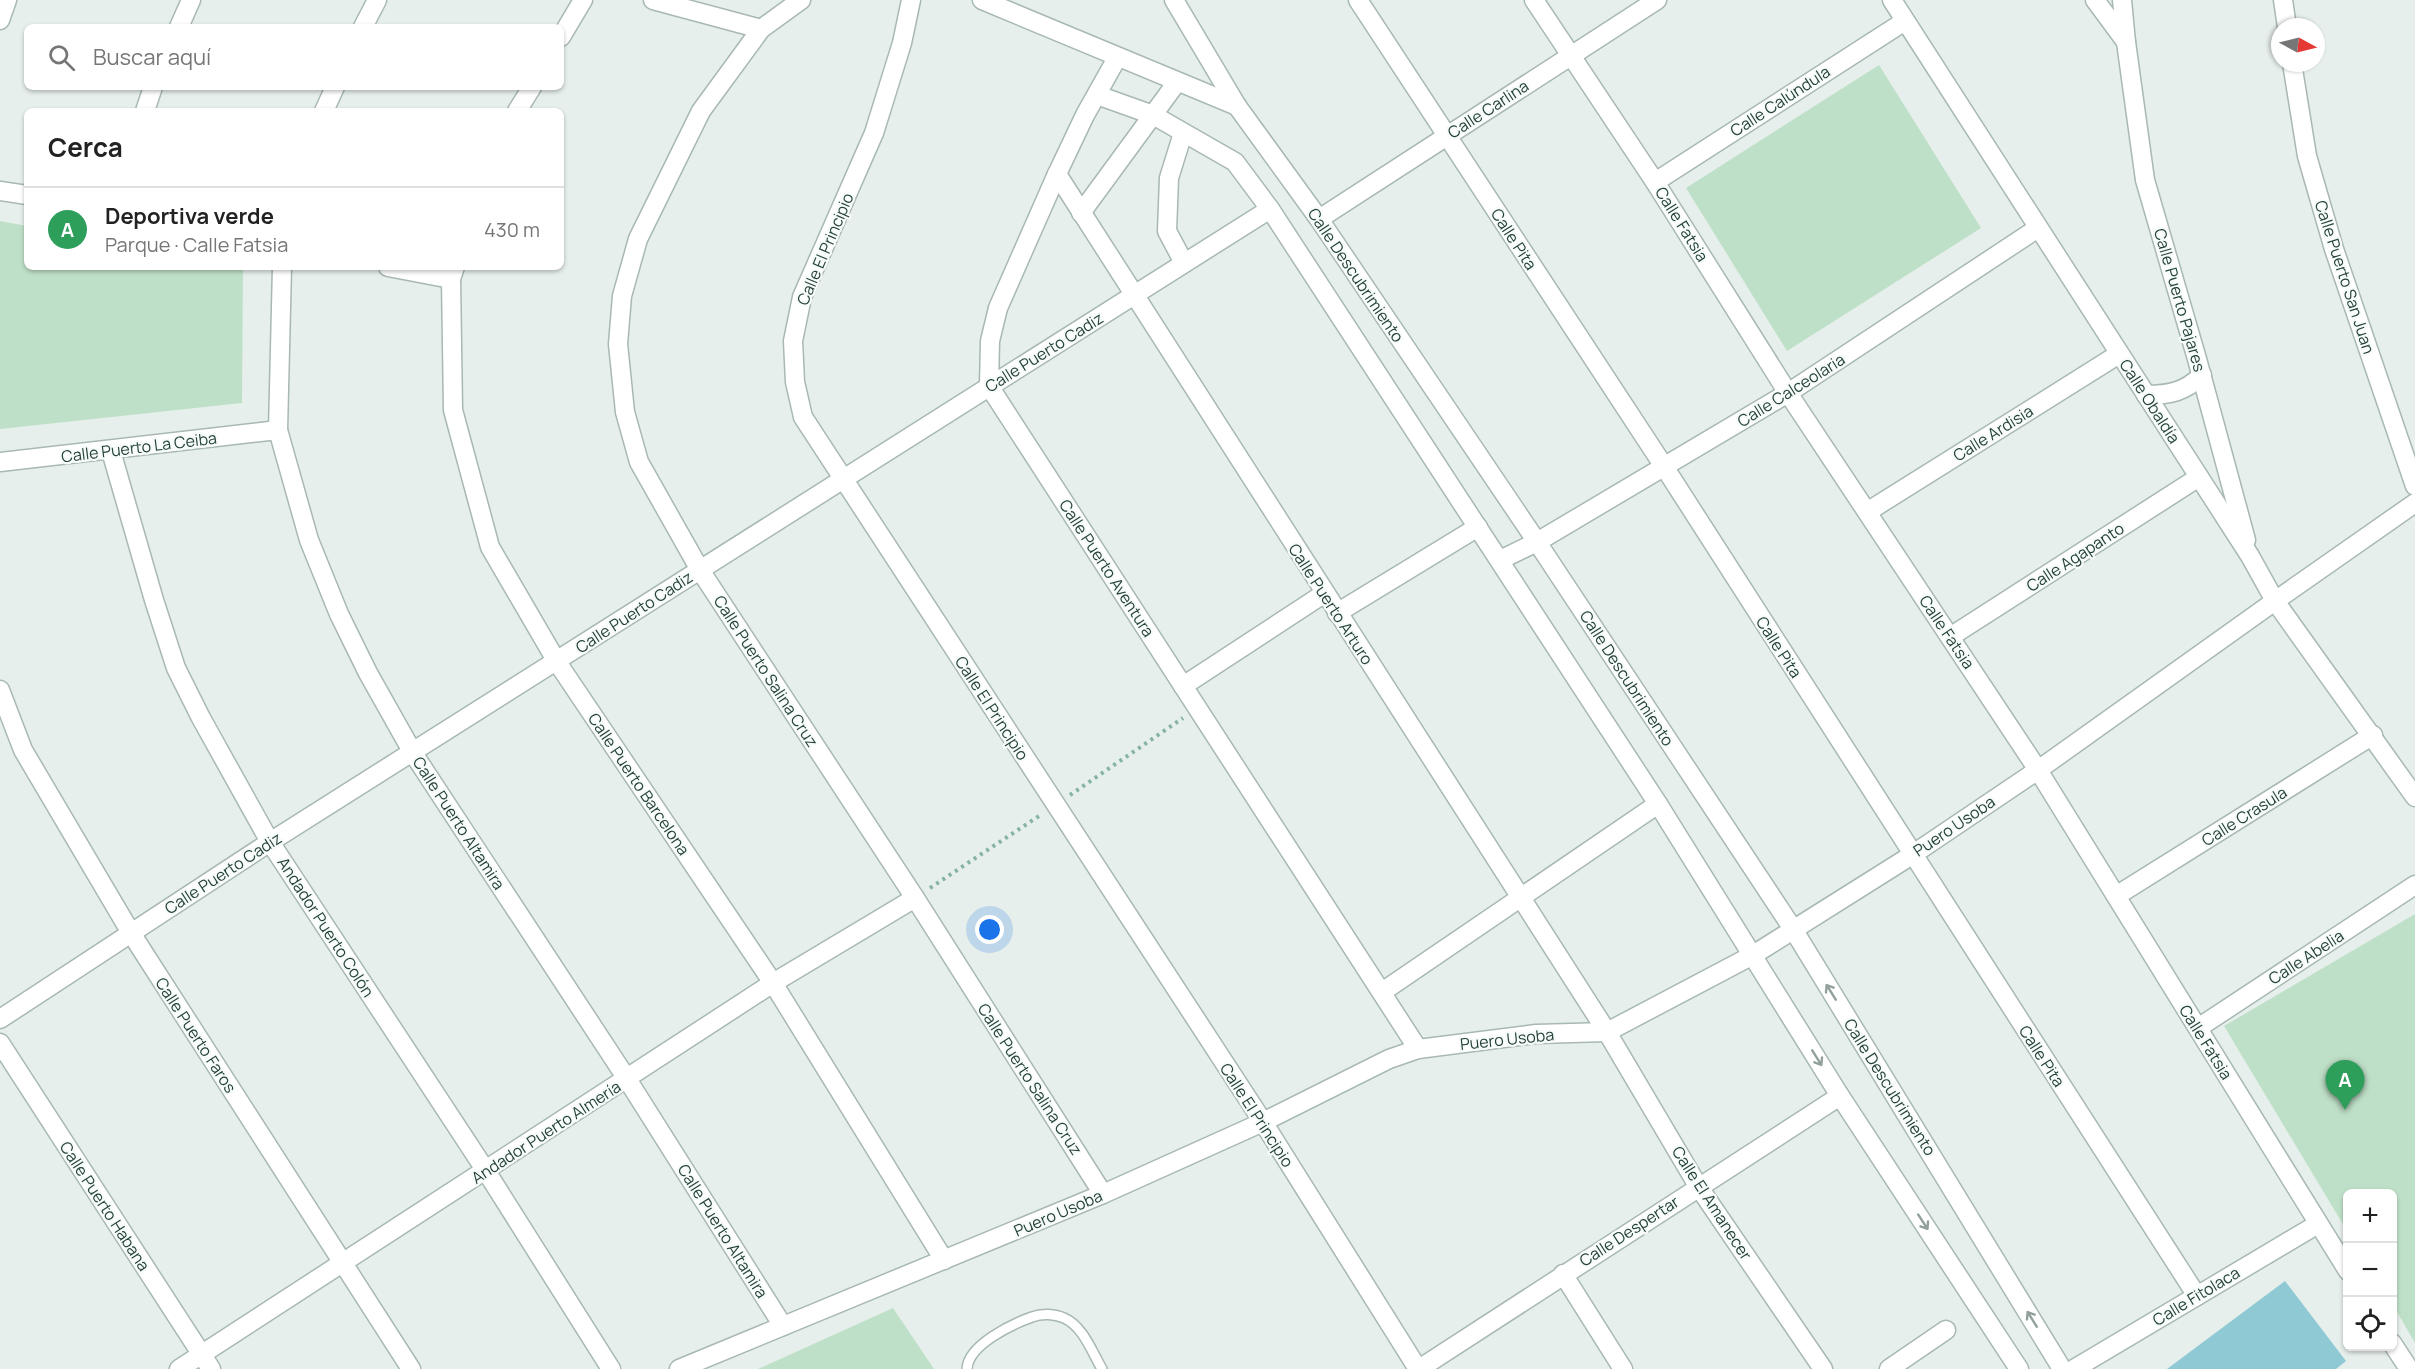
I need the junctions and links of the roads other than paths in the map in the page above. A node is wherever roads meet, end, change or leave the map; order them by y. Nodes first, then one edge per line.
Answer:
1 (7, 0) edge
2 (191, 0) edge
3 (377, 0) edge
4 (583, 0) edge
5 (653, 0) edge
6 (801, 0) edge
7 (911, 0) edge
8 (982, 0) edge
9 (1174, 0) edge
10 (1358, 0) edge
11 (1534, 0) edge
12 (1657, 0) edge
13 (1892, 0) edge
14 (2095, 0) edge
15 (2122, 0) edge
16 (2283, 0) edge
17 (2286, 18) edge
18 (0, 20) edge
19 (1905, 21) junction
20 (180, 24) edge
21 (365, 24) edge
22 (761, 29) junction
23 (564, 32) edge
24 (2126, 42) junction
25 (1570, 55) junction
26 (1117, 58) junction
27 (2293, 72) edge
28 (1177, 82) junction
29 (152, 90) edge
30 (334, 90) edge
31 (530, 90) edge
32 (1097, 95) junction
33 (1237, 106) junction
34 (146, 108) edge
35 (325, 108) edge
36 (519, 108) edge
37 (1153, 115) junction
38 (1183, 132) junction
39 (1446, 136) junction
40 (1057, 174) junction
41 (1655, 182) junction
42 (0, 190) edge
43 (24, 194) edge
44 (1270, 209) junction
45 (1082, 213) junction
46 (1319, 219) junction
47 (2038, 228) junction
48 (1184, 263) junction
49 (282, 270) edge
50 (420, 270) edge
51 (453, 273) edge
52 (1134, 296) junction
53 (2119, 354) junction
54 (2202, 375) junction
55 (989, 386) junction
56 (1788, 393) junction
57 (2145, 394) junction
58 (278, 430) junction
59 (111, 451) junction
60 (0, 462) edge
61 (1665, 468) junction
62 (2199, 477) junction
63 (844, 478) junction
64 (2415, 486) edge
65 (2415, 503) edge
66 (1867, 512) junction
67 (1478, 527) junction
68 (1537, 542) junction
69 (2250, 556) junction
70 (1500, 560) junction
71 (700, 570) junction
72 (1325, 593) junction
73 (2275, 600) junction
74 (1337, 613) junction
75 (1950, 637) junction
76 (556, 662) junction
77 (1183, 686) junction
78 (0, 690) edge
79 (2373, 735) junction
80 (412, 753) junction
81 (2038, 770) junction
82 (2415, 797) edge
83 (1658, 804) junction
84 (270, 842) junction
85 (1912, 855) junction
86 (2415, 885) edge
87 (2116, 896) junction
88 (915, 898) junction
89 (1519, 898) junction
90 (1793, 929) junction
91 (131, 933) junction
92 (1753, 955) junction
93 (773, 983) junction
94 (1382, 992) junction
95 (0, 1019) edge
96 (2198, 1028) junction
97 (1607, 1032) junction
98 (0, 1043) edge
99 (1418, 1048) junction
100 (627, 1079) junction
101 (1840, 1096) junction
102 (1263, 1122) junction
103 (486, 1171) junction
104 (1698, 1186) junction
105 (1103, 1194) junction
106 (2318, 1224) junction
107 (944, 1260) junction
108 (343, 1263) junction
109 (2343, 1263) edge
110 (1563, 1274) junction
111 (2197, 1296) junction
112 (783, 1326) junction
113 (1946, 1330) dead end
114 (2397, 1351) edge
115 (206, 1362) edge
116 (179, 1369) edge
117 (411, 1369) edge
118 (611, 1369) edge
119 (679, 1369) edge
120 (967, 1369) edge
121 (1102, 1369) edge
122 (1418, 1369) edge
123 (1623, 1369) edge
124 (1823, 1369) edge
125 (1889, 1369) edge
126 (2019, 1369) edge
127 (2062, 1369) edge
128 (2074, 1369) edge
129 (2409, 1369) edge

1 - 18 street
2 - 20 street
3 - 21 street
4 - 23 street
5 - 22 street
6 - 22 street, Calle Puerto Salina Cruz
7 - 63 street, Calle El Principio
8 - 26 street
9 - 33 street, Calle Descubrimiento
10 - 39 street, Calle Pita
11 - 25 street, Calle Fatsia
12 - 25 street, Calle Carlina
13 - 19 street, Calle Obaldía
14 - 24 street, Calle Puerto Pajares
15 - 24 street, Calle Puerto Pajares
16 - 17 street
19 - 41 street, Calle Calúndula
19 - 47 street, Calle Obaldía
22 - 71 street, Calle Puerto Salina Cruz
24 - 54 street, Calle Puerto Pajares
25 - 39 street, Calle Carlina
25 - 41 street, Calle Fatsia
26 - 28 street
26 - 32 street
27 - 64 street, Calle Puerto San Juan
28 - 33 street
28 - 37 street
29 - 34 street
30 - 35 street
31 - 36 street
32 - 37 street
32 - 40 street
33 - 46 street, Calle Descubrimiento
37 - 38 street
37 - 45 street
38 - 44 street
38 - 48 street
39 - 46 street, Calle Carlina
39 - 61 street, Calle Pita
40 - 45 street, Calle Puerto Arturo
40 - 55 street
41 - 56 street, Calle Fatsia
42 - 43 street
44 - 48 street, Calle Puerto Cadiz
44 - 67 street
45 - 52 street, Calle Puerto Arturo
46 - 68 street, Calle Descubrimiento
47 - 53 street, Calle Obaldía
47 - 56 street, Calle Calceolaria
48 - 52 street, Calle Puerto Cadiz
49 - 58 street, Calle Puerto Altamira
50 - 51 street
51 - 76 street, Calle Puerto Barcelona
52 - 55 street, Calle Puerto Cadiz
52 - 72 street, Calle Puerto Arturo
53 - 57 street, Calle Obaldía
53 - 66 street, Calle Ardisia
54 - 57 street
54 - 69 street, Calle Puerto Pajares
55 - 63 street, Calle Puerto Cadiz
55 - 77 street, Calle Puerto Aventura
56 - 61 street, Calle Calceolaria
56 - 66 street, Calle Fatsia
57 - 62 street, Calle Obaldía
58 - 59 street, Calle Puerto La Ceiba
58 - 80 street, Calle Puerto Altamira
59 - 60 street, Calle Puerto La Ceiba
59 - 84 street, Andador Puerto Colón
61 - 68 street, Calle Calceolaria
61 - 85 street, Calle Pita
62 - 69 street, Calle Obaldía
62 - 75 street, Calle Agapanto
63 - 71 street, Calle Puerto Cadiz
63 - 102 street, Calle El Principio
65 - 73 street, Puero Usoba
66 - 75 street, Calle Fatsia
67 - 70 street
67 - 74 street
68 - 70 street, Calle Calceolaria
68 - 90 street, Calle Descubrimiento
69 - 73 street, Calle Obaldía
70 - 83 street
71 - 76 street, Calle Puerto Cadiz
71 - 88 street, Calle Puerto Salina Cruz
72 - 74 street, Calle Puerto Arturo
72 - 77 street
73 - 79 street, Calle Obaldía
73 - 81 street, Puero Usoba
74 - 89 street, Calle Puerto Arturo
75 - 81 street, Calle Fatsia
76 - 80 street, Calle Puerto Cadiz
76 - 93 street, Calle Puerto Barcelona
77 - 94 street, Calle Puerto Aventura
78 - 91 street, Calle Puerto Faros
79 - 82 street, Calle Obaldía
79 - 87 street, Calle Crasula
80 - 84 street, Calle Puerto Cadiz
80 - 100 street, Calle Puerto Altamira
81 - 85 street, Puero Usoba
81 - 87 street, Calle Fatsia
83 - 89 street
83 - 92 street
84 - 91 street, Calle Puerto Cadiz
84 - 103 street, Andador Puerto Colón
85 - 90 street, Puero Usoba
85 - 111 street, Calle Pita
86 - 96 street, Calle Abelia
87 - 96 street, Calle Fatsia
88 - 93 street, Andador Puerto Almería
88 - 105 street, Calle Puerto Salina Cruz
89 - 94 street
89 - 97 street, Calle Puerto Arturo
90 - 92 street, Puero Usoba
127 -> 90 street, Calle Descubrimiento
91 - 95 street, Calle Puerto Cadiz
91 - 108 street, Calle Puerto Faros
92 - 97 street, Puero Usoba
92 -> 101 street
93 - 100 street, Andador Puerto Almería
93 - 107 street, Calle Puerto Barcelona
94 - 99 street, Calle Puerto Aventura
96 - 106 street, Calle Fatsia
97 - 99 street, Puero Usoba
97 - 104 street, Calle El Amanecer
98 - 115 street, Calle Puerto Habana
99 - 102 street, Puero Usoba
100 - 103 street, Andador Puerto Almería
100 - 112 street, Calle Puerto Altamira
101 - 104 street, Calle Despertar
101 -> 126 street
102 - 105 street, Puero Usoba
102 - 122 street, Calle El Principio
103 - 108 street, Andador Puerto Almería
103 - 118 street, Andador Puerto Colón
104 - 110 street, Calle Despertar
104 - 124 street, Calle El Amanecer
105 - 107 street, Puero Usoba
106 - 109 street, Calle Fatsia
106 - 111 street, Calle Fitolaca
107 - 112 street, Puero Usoba
108 - 115 street, Andador Puerto Almería
108 - 117 street, Calle Puerto Faros
110 - 122 street, Calle Despertar
110 - 123 street
111 - 128 street, Calle Fitolaca
112 - 119 street, Puero Usoba
113 - 125 street
114 - 129 street
115 - 116 street, Andador Puerto Almería
120 - 121 lane

